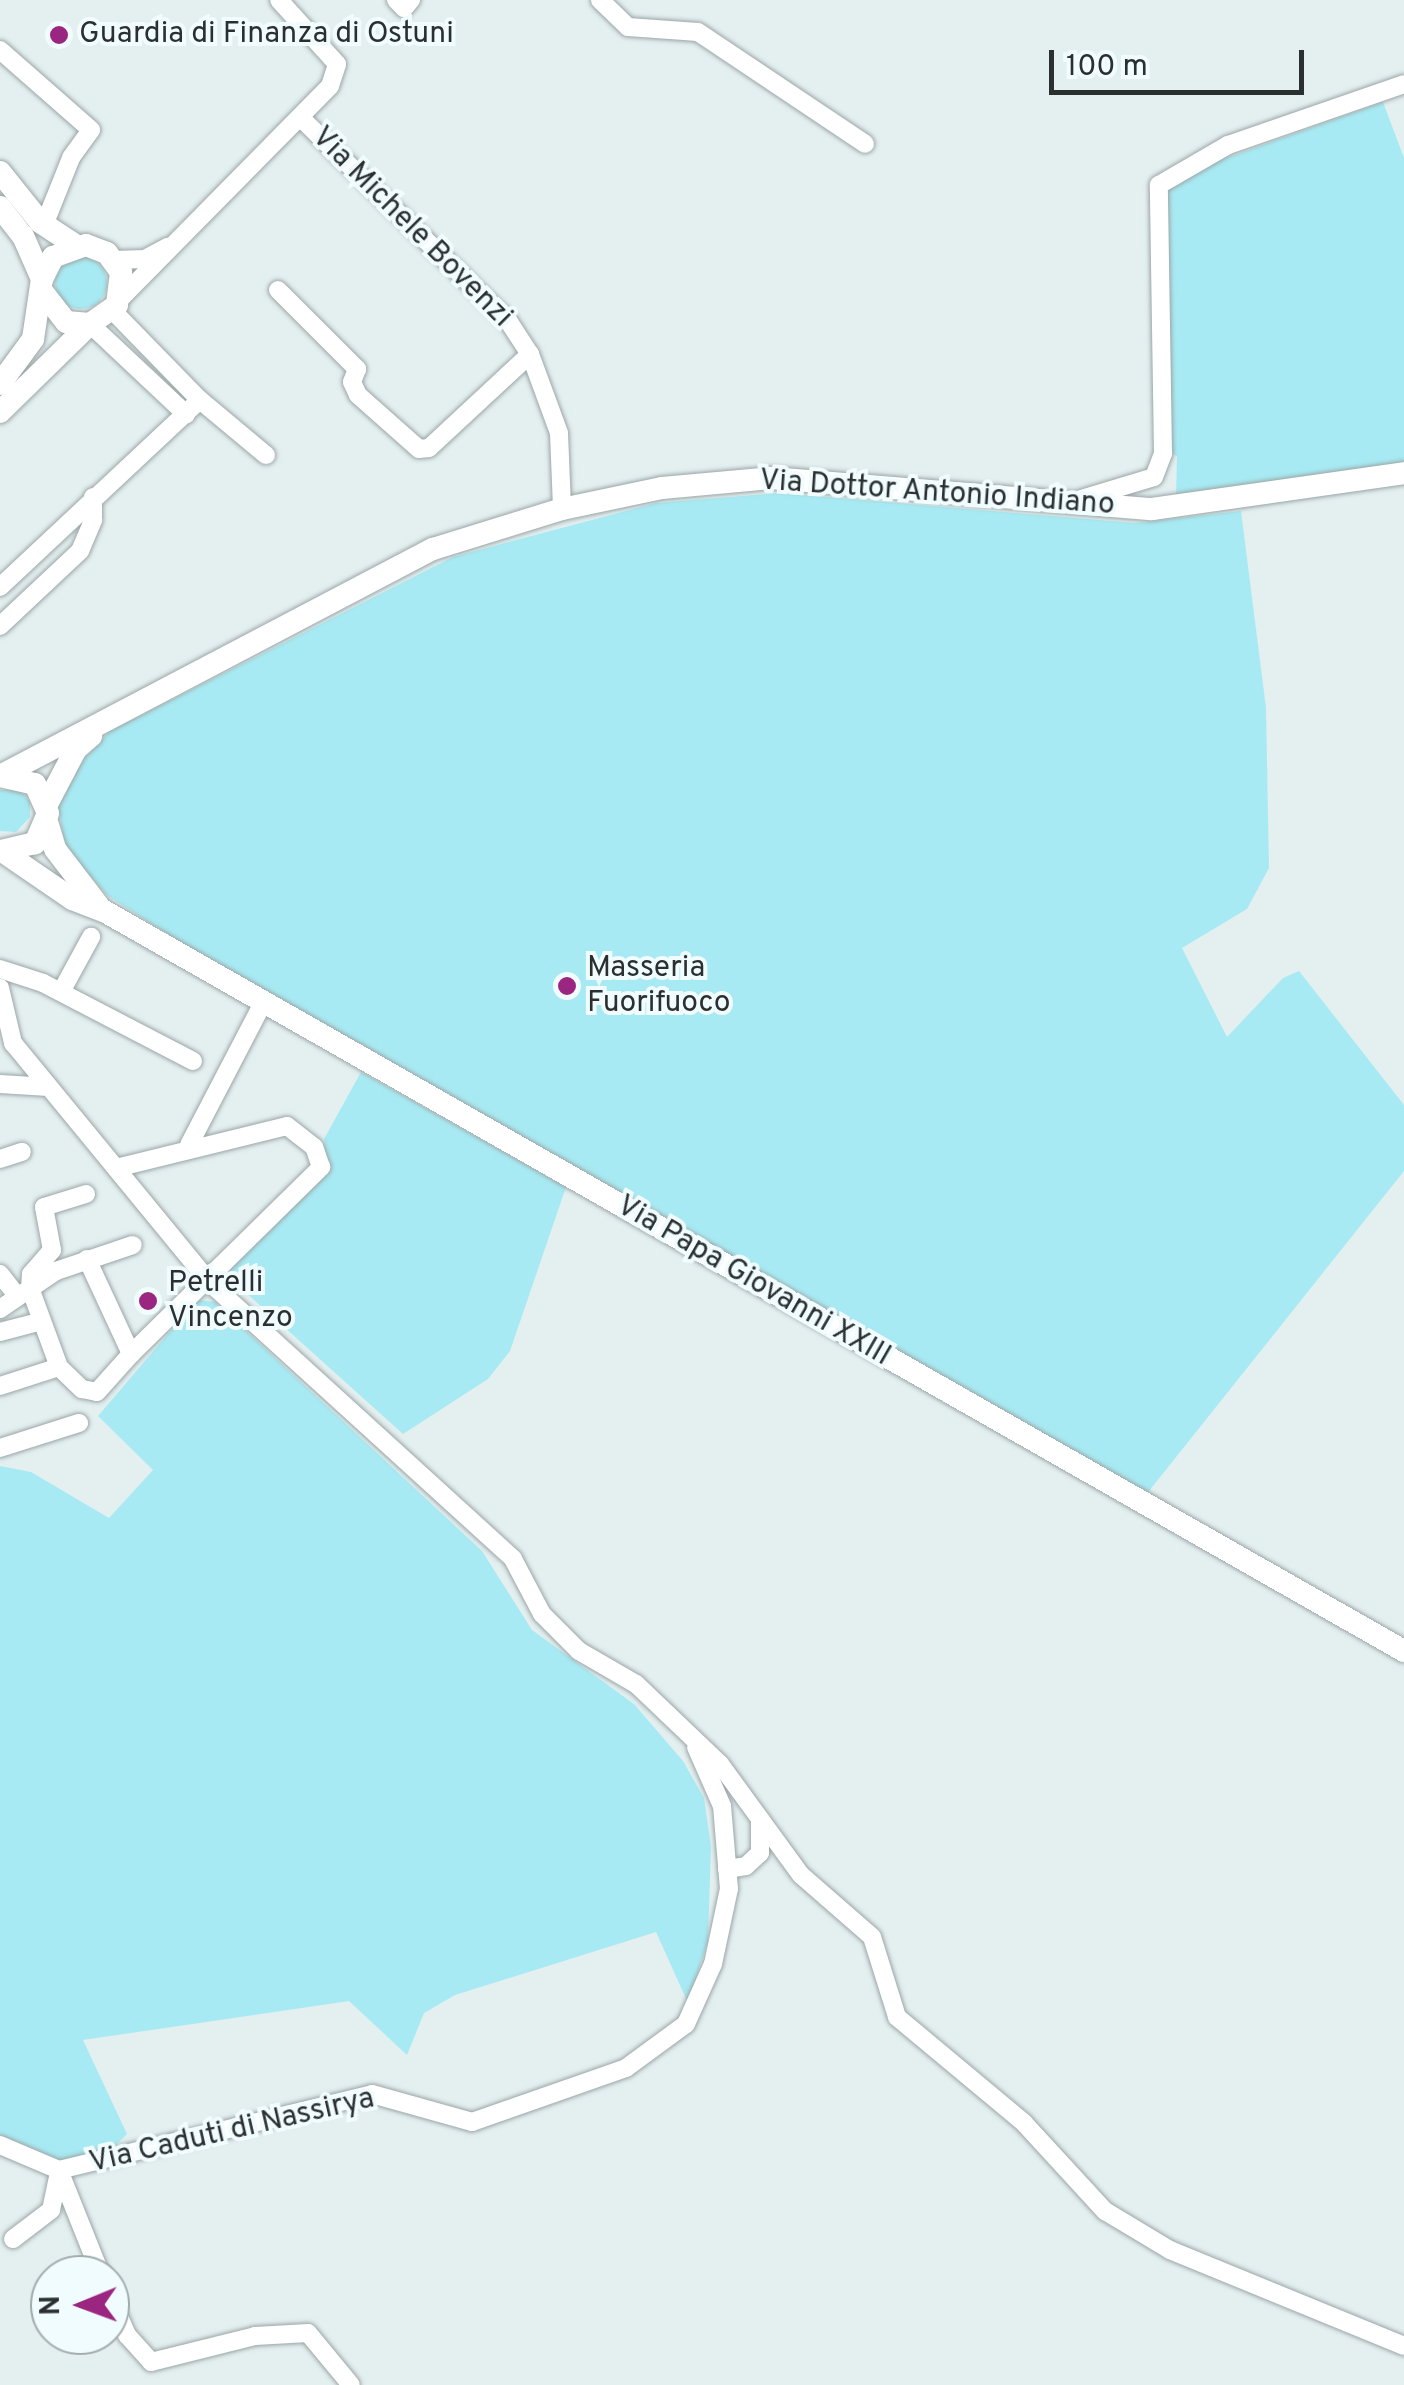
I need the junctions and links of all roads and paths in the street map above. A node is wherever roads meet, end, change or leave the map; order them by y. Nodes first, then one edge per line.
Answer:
1 (279, 0) edge
2 (396, 0) edge
3 (412, 0) edge
4 (600, 0) edge
5 (0, 50) edge
6 (1404, 84) edge
7 (302, 119) junction
8 (865, 144) dead end
9 (0, 172) edge
10 (0, 207) edge
11 (44, 225) junction
12 (172, 244) junction
13 (76, 245) junction
14 (114, 260) junction
15 (43, 286) junction
16 (278, 290) dead end
17 (116, 305) junction
18 (90, 324) junction
19 (530, 354) junction
20 (0, 384) edge
21 (200, 400) junction
22 (0, 412) edge
23 (186, 414) junction
24 (266, 455) dead end
25 (1404, 473) edge
26 (93, 497) junction
27 (1072, 504) junction
28 (562, 509) junction
29 (0, 586) edge
30 (0, 626) edge
31 (101, 726) junction
32 (0, 776) edge
33 (48, 813) junction
34 (1, 851) edge
35 (104, 911) junction
36 (91, 938) dead end
37 (0, 968) edge
38 (0, 988) edge
39 (61, 992) junction
40 (263, 1003) junction
41 (5, 1027) edge
42 (194, 1060) dead end
43 (0, 1084) edge
44 (49, 1087) junction
45 (189, 1146) junction
46 (22, 1152) dead end
47 (0, 1159) edge
48 (116, 1168) junction
49 (86, 1194) dead end
50 (133, 1245) dead end
51 (87, 1259) junction
52 (0, 1274) edge
53 (209, 1282) junction
54 (23, 1292) junction
55 (0, 1309) edge
56 (42, 1320) junction
57 (0, 1332) edge
58 (131, 1354) junction
59 (59, 1367) junction
60 (0, 1386) edge
61 (79, 1424) dead end
62 (0, 1448) edge
63 (1404, 1651) edge
64 (694, 1742) junction
65 (741, 1794) junction
66 (722, 1806) junction
67 (760, 1819) junction
68 (727, 1868) junction
69 (0, 2145) edge
70 (59, 2170) junction
71 (13, 2239) dead end
72 (93, 2255) edge
73 (130, 2338) edge
74 (1404, 2346) edge
75 (351, 2385) edge

1 - 7 street
2 - 3 street
4 - 8 street
5 - 11 street
6 - 27 street
7 - 12 street
7 - 19 street, Via Michele Bovenzi
9 - 11 main road
10 - 15 main road
11 - 13 main road
12 - 14 street
12 - 17 street
13 - 14 main road
13 - 15 main road
14 - 17 main road
15 - 18 main road
15 - 20 main road
16 - 19 street
17 - 18 main road
17 - 21 street
18 - 22 main road
18 - 23 street
19 - 28 street, Via Michele Bovenzi
21 - 23 street
21 - 24 street
23 - 26 street
25 - 27 main road, Via Dottor Antonio Indiano
26 - 29 street
26 - 30 street
27 - 28 main road, Via Dottor Antonio Indiano
28 - 31 main road, Via Dottor Antonio Indiano
31 - 32 main road, Via Dottor Antonio Indiano
31 - 33 main road, Via Dottor Antonio Indiano
32 - 33 main road
33 - 34 main road
33 - 35 main road, Via Papa Giovanni XXIII
34 - 35 main road, Via Papa Giovanni XXIII
35 - 40 main road, Via Papa Giovanni XXIII
36 - 39 street
37 - 39 street
38 - 41 street
39 - 42 street
40 - 45 street
40 - 63 main road, Via Papa Giovanni XXIII
41 - 44 street
43 - 44 street
44 - 48 street
45 - 48 street
45 - 53 street
46 - 47 street
48 - 53 street
49 - 54 street
50 - 51 street
51 - 54 street
51 - 58 street
52 - 54 street
53 - 58 street
53 - 64 street
54 - 55 street
54 - 56 street
56 - 57 street
56 - 59 street
58 - 59 street
59 - 60 street
61 - 62 street
64 - 65 street
64 - 66 street, Via Caduti di Nassirya
65 - 66 street
65 - 67 street
66 - 68 street, Via Caduti di Nassirya
67 - 68 street
67 - 74 street
68 - 70 street, Via Caduti di Nassirya
69 - 70 street, Via Caduti di Nassirya
70 - 71 street
70 - 72 street
73 - 75 street

